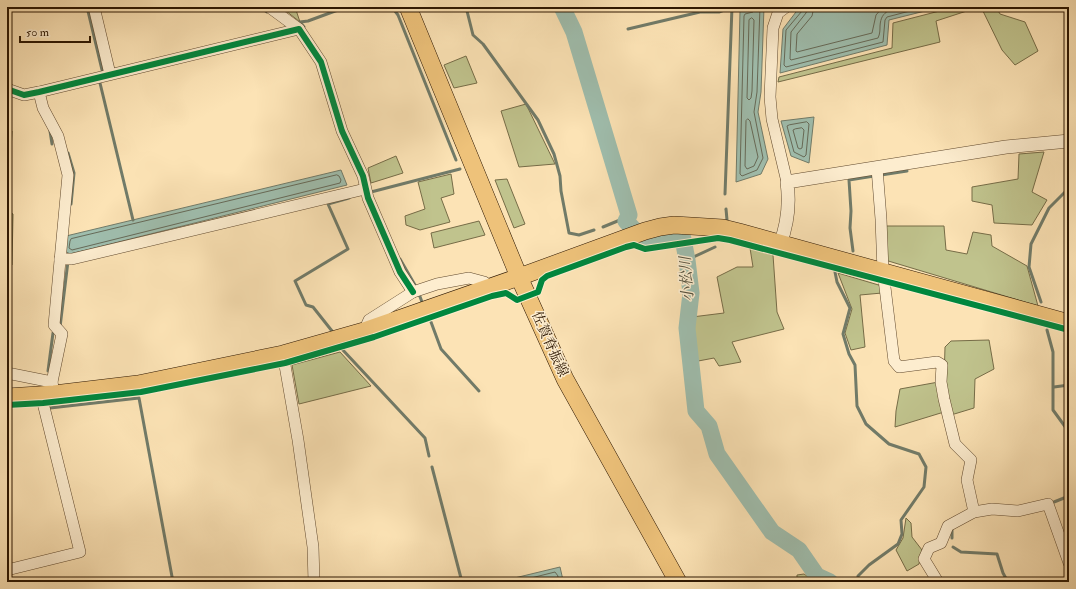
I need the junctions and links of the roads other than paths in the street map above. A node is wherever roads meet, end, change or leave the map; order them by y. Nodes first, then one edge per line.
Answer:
1 (94, 7) edge
2 (269, 7) edge
3 (408, 7) edge
4 (786, 7) edge
5 (299, 29) junction
6 (110, 74) junction
7 (7, 89) edge
8 (39, 92) junction
9 (1069, 141) edge
10 (877, 168) junction
11 (787, 182) junction
12 (365, 189) junction
13 (780, 244) junction
14 (60, 259) junction
15 (883, 271) junction
16 (519, 277) junction
17 (491, 287) junction
18 (413, 292) junction
19 (1069, 323) edge
20 (364, 331) junction
21 (283, 354) junction
22 (7, 373) edge
23 (50, 390) junction
24 (7, 397) edge
25 (974, 512) junction
26 (1069, 563) edge
27 (7, 570) edge
28 (314, 582) edge
29 (678, 582) edge
30 (938, 582) edge

1 - 6 street
2 - 5 street
3 - 16 main road, 佐賀脊振線
4 - 11 street
5 - 6 street
5 - 12 street
6 - 8 street
7 - 8 street
8 - 14 street
9 - 10 street
10 - 11 street
10 - 15 street
11 - 13 street
12 - 14 street
12 - 18 street
13 - 15 main road
13 - 16 main road
14 - 23 street
15 - 19 main road
15 - 25 street
16 - 17 main road
16 - 29 main road, 佐賀脊振線
17 - 18 street
17 - 20 main road
18 - 20 street
20 - 21 main road
21 - 23 main road
21 - 28 street
22 - 23 street
23 - 24 main road
23 - 27 street
25 - 26 street
25 - 30 street

